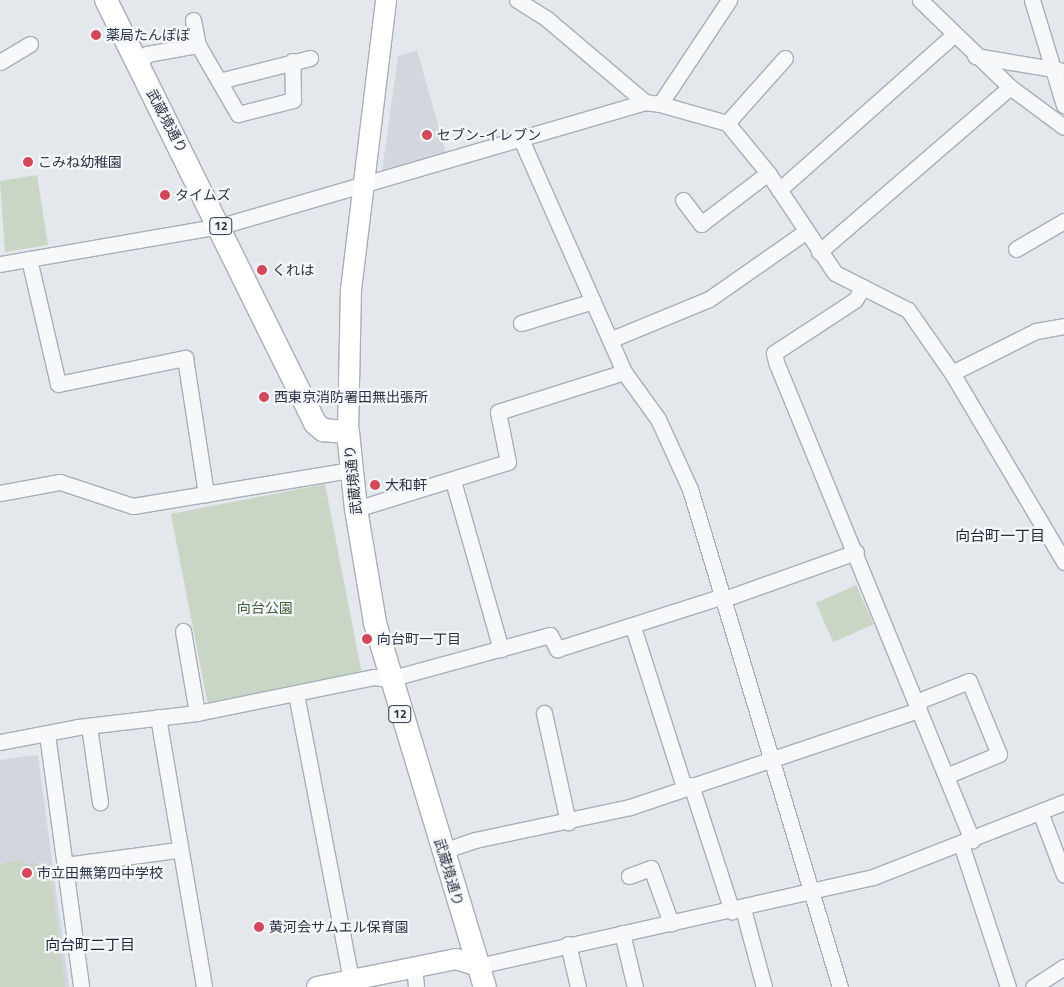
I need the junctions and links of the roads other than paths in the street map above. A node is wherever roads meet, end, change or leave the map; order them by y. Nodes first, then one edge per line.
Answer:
1 (106, 0) edge
2 (386, 0) edge
3 (517, 0) edge
4 (729, 0) edge
5 (920, 0) edge
6 (1032, 0) edge
7 (194, 20) dead end
8 (955, 34) junction
9 (30, 44) dead end
10 (198, 45) junction
11 (975, 56) junction
12 (310, 58) dead end
13 (785, 58) dead end
14 (0, 62) edge
15 (292, 62) junction
16 (138, 66) junction
17 (1058, 69) edge
18 (219, 81) junction
19 (1010, 87) junction
20 (653, 103) junction
21 (1064, 105) edge
22 (727, 123) junction
23 (1064, 127) edge
24 (520, 137) junction
25 (768, 173) junction
26 (364, 183) junction
27 (778, 190) junction
28 (684, 200) dead end
29 (1064, 221) edge
30 (221, 226) junction
31 (805, 232) junction
32 (1016, 249) dead end
33 (819, 252) junction
34 (29, 259) junction
35 (0, 264) edge
36 (863, 287) junction
37 (593, 301) junction
38 (521, 323) dead end
39 (1064, 326) edge
40 (612, 339) junction
41 (624, 372) junction
42 (952, 373) junction
43 (348, 432) junction
44 (351, 470) junction
45 (456, 480) junction
46 (0, 492) edge
47 (206, 494) junction
48 (356, 510) junction
49 (1061, 545) edge
50 (856, 552) junction
51 (1064, 562) edge
52 (723, 597) junction
53 (633, 627) junction
54 (183, 631) dead end
55 (501, 649) junction
56 (389, 679) junction
57 (296, 694) junction
58 (918, 706) junction
59 (197, 713) junction
60 (544, 713) dead end
61 (158, 717) junction
62 (89, 726) junction
63 (46, 734) junction
64 (0, 742) edge
65 (772, 759) junction
66 (946, 776) junction
67 (687, 786) junction
68 (100, 802) dead end
69 (1064, 802) edge
70 (1040, 812) junction
71 (568, 822) junction
72 (966, 842) junction
73 (178, 850) junction
74 (443, 851) junction
75 (65, 865) junction
76 (1064, 875) edge
77 (629, 876) dead end
78 (812, 894) junction
79 (738, 910) junction
80 (671, 923) junction
81 (622, 933) junction
82 (568, 944) junction
83 (414, 967) junction
84 (1064, 967) edge
85 (482, 977) edge
86 (348, 983) edge
87 (81, 987) edge
88 (204, 987) edge
89 (317, 987) edge
90 (416, 987) edge
91 (578, 987) edge
92 (635, 987) edge
93 (764, 987) edge
94 (840, 987) edge
95 (1008, 987) edge
96 (1033, 987) edge

1 - 16 main road, 武蔵境通り / 12
2 - 26 street
3 - 20 street
4 - 20 street
5 - 8 street
6 - 17 street
7 - 10 street
8 - 11 street
8 - 27 street
9 - 14 street
10 - 16 street
10 - 18 street
11 - 17 street
11 - 19 street
12 - 15 street
13 - 22 street
15 - 18 street
15 - 18 street
16 - 30 main road, 武蔵境通り / 12
17 - 21 street
19 - 23 street
19 - 33 street
20 - 22 street
20 - 24 street
22 - 25 street
24 - 26 street
24 - 37 street
25 - 27 street
25 - 28 street
26 - 30 street
26 - 43 street
27 - 31 street
29 - 32 street
30 - 34 street
30 - 43 main road, 武蔵境通り / 12
31 - 33 street
31 - 40 street
33 - 36 street
34 - 35 street
34 - 47 street
36 - 42 street
36 - 50 street
37 - 38 street
37 - 40 street
39 - 42 street
40 - 41 street
41 - 45 street
41 - 52 street
42 - 49 street
43 - 44 main road, 武蔵境通り / 12
44 - 47 street
44 - 48 main road, 武蔵境通り / 12
45 - 48 street
45 - 55 street
46 - 47 street
48 - 56 main road, 武蔵境通り / 12
49 - 51 street
50 - 52 street
50 - 58 street
52 - 53 street
52 - 65 street
53 - 55 street
53 - 67 street
54 - 59 street
55 - 56 street
56 - 57 street
56 - 74 main road, 武蔵境通り / 12
57 - 59 street
57 - 86 street
58 - 65 street
58 - 66 street
58 - 66 street
59 - 61 street
60 - 71 street
61 - 62 street
61 - 73 street
62 - 63 street
62 - 68 street
63 - 64 street
63 - 75 street
65 - 67 street
65 - 78 street
66 - 72 street
67 - 71 street
67 - 79 street
69 - 70 street
70 - 72 street
70 - 76 street
71 - 74 street
72 - 78 street
72 - 95 street
73 - 75 street
73 - 88 street
74 - 85 main road, 武蔵境通り / 12
75 - 87 street
77 - 80 street
78 - 79 street
78 - 94 street
79 - 80 street
79 - 93 street
80 - 81 street
81 - 82 street
81 - 92 street
82 - 85 street
82 - 91 street
83 - 85 street
83 - 86 street
83 - 90 street
84 - 96 street
86 - 89 street

